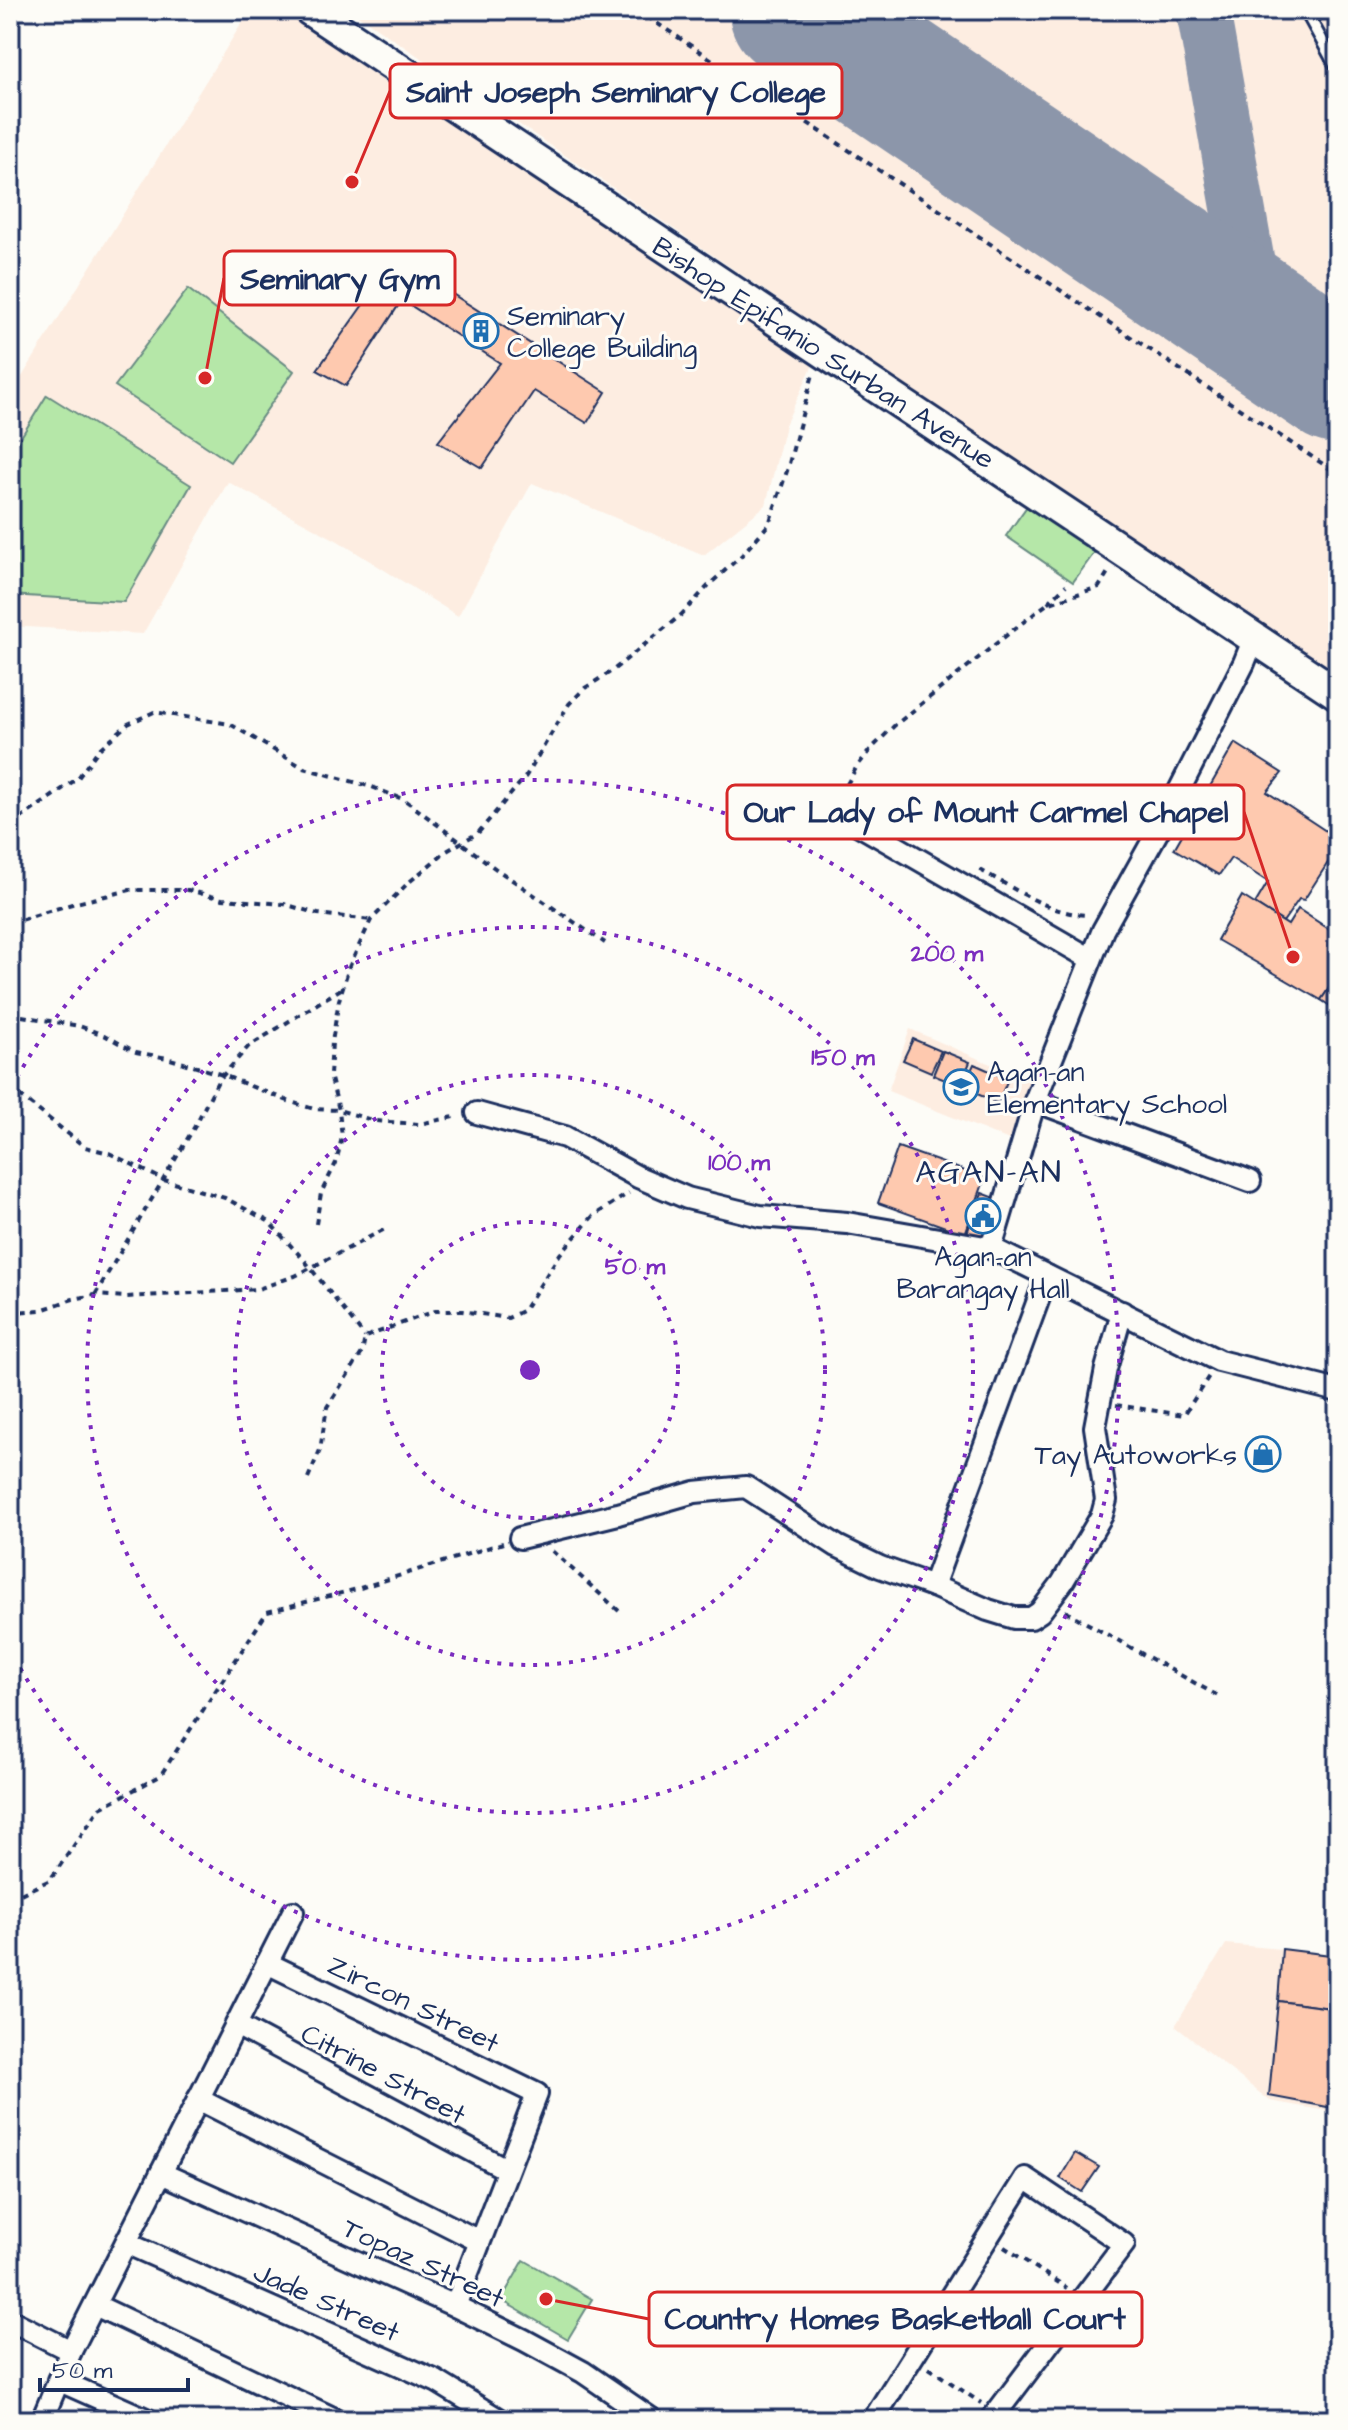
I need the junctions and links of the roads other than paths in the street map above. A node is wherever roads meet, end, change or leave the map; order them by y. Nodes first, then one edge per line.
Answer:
1 (310, 10) edge
2 (1305, 10) edge
3 (1338, 70) edge
4 (1254, 638) junction
5 (1338, 694) edge
6 (833, 810) road end
7 (1091, 959) junction
8 (1035, 1101) junction
9 (477, 1113) road end
10 (1250, 1181) dead end
11 (991, 1248) junction
12 (1047, 1276) junction
13 (1122, 1312) junction
14 (1338, 1391) edge
15 (520, 1538) road end
16 (933, 1586) junction
17 (293, 1912) dead end
18 (267, 1963) junction
19 (236, 2025) junction
20 (198, 2099) junction
21 (506, 2169) junction
22 (161, 2173) junction
23 (479, 2241) junction
24 (126, 2243) junction
25 (95, 2305) junction
26 (455, 2306) junction
27 (10, 2320) edge
28 (71, 2351) junction
29 (58, 2380) junction
30 (994, 2416) edge
31 (42, 2420) edge
32 (148, 2420) edge
33 (337, 2420) edge
34 (500, 2420) edge
35 (653, 2420) edge
36 (873, 2420) edge

1 - 4 street, Bishop Epifanio Surban Avenue
2 - 3 lane
4 - 5 street, Bishop Epifanio Surban Avenue
4 - 7 street
6 - 7 street
7 - 8 street
8 - 10 street
8 - 11 street
9 - 11 street
11 - 12 street
12 - 13 street
12 - 16 street
13 - 14 street
13 - 16 street
15 - 16 street
17 - 18 street
18 - 19 street
18 - 21 street, Zircon Street
19 - 20 street
19 - 21 street, Citrine Street
20 - 22 street
20 - 23 street
21 - 23 street
22 - 24 street
22 - 26 street, Topaz Street
23 - 26 street
24 - 25 street
24 - 34 street, Jade Street
25 - 28 street
25 - 33 street
26 - 35 street, Topaz Street
27 - 28 street
28 - 29 street
29 - 31 street
29 - 32 street
30 - 36 street

